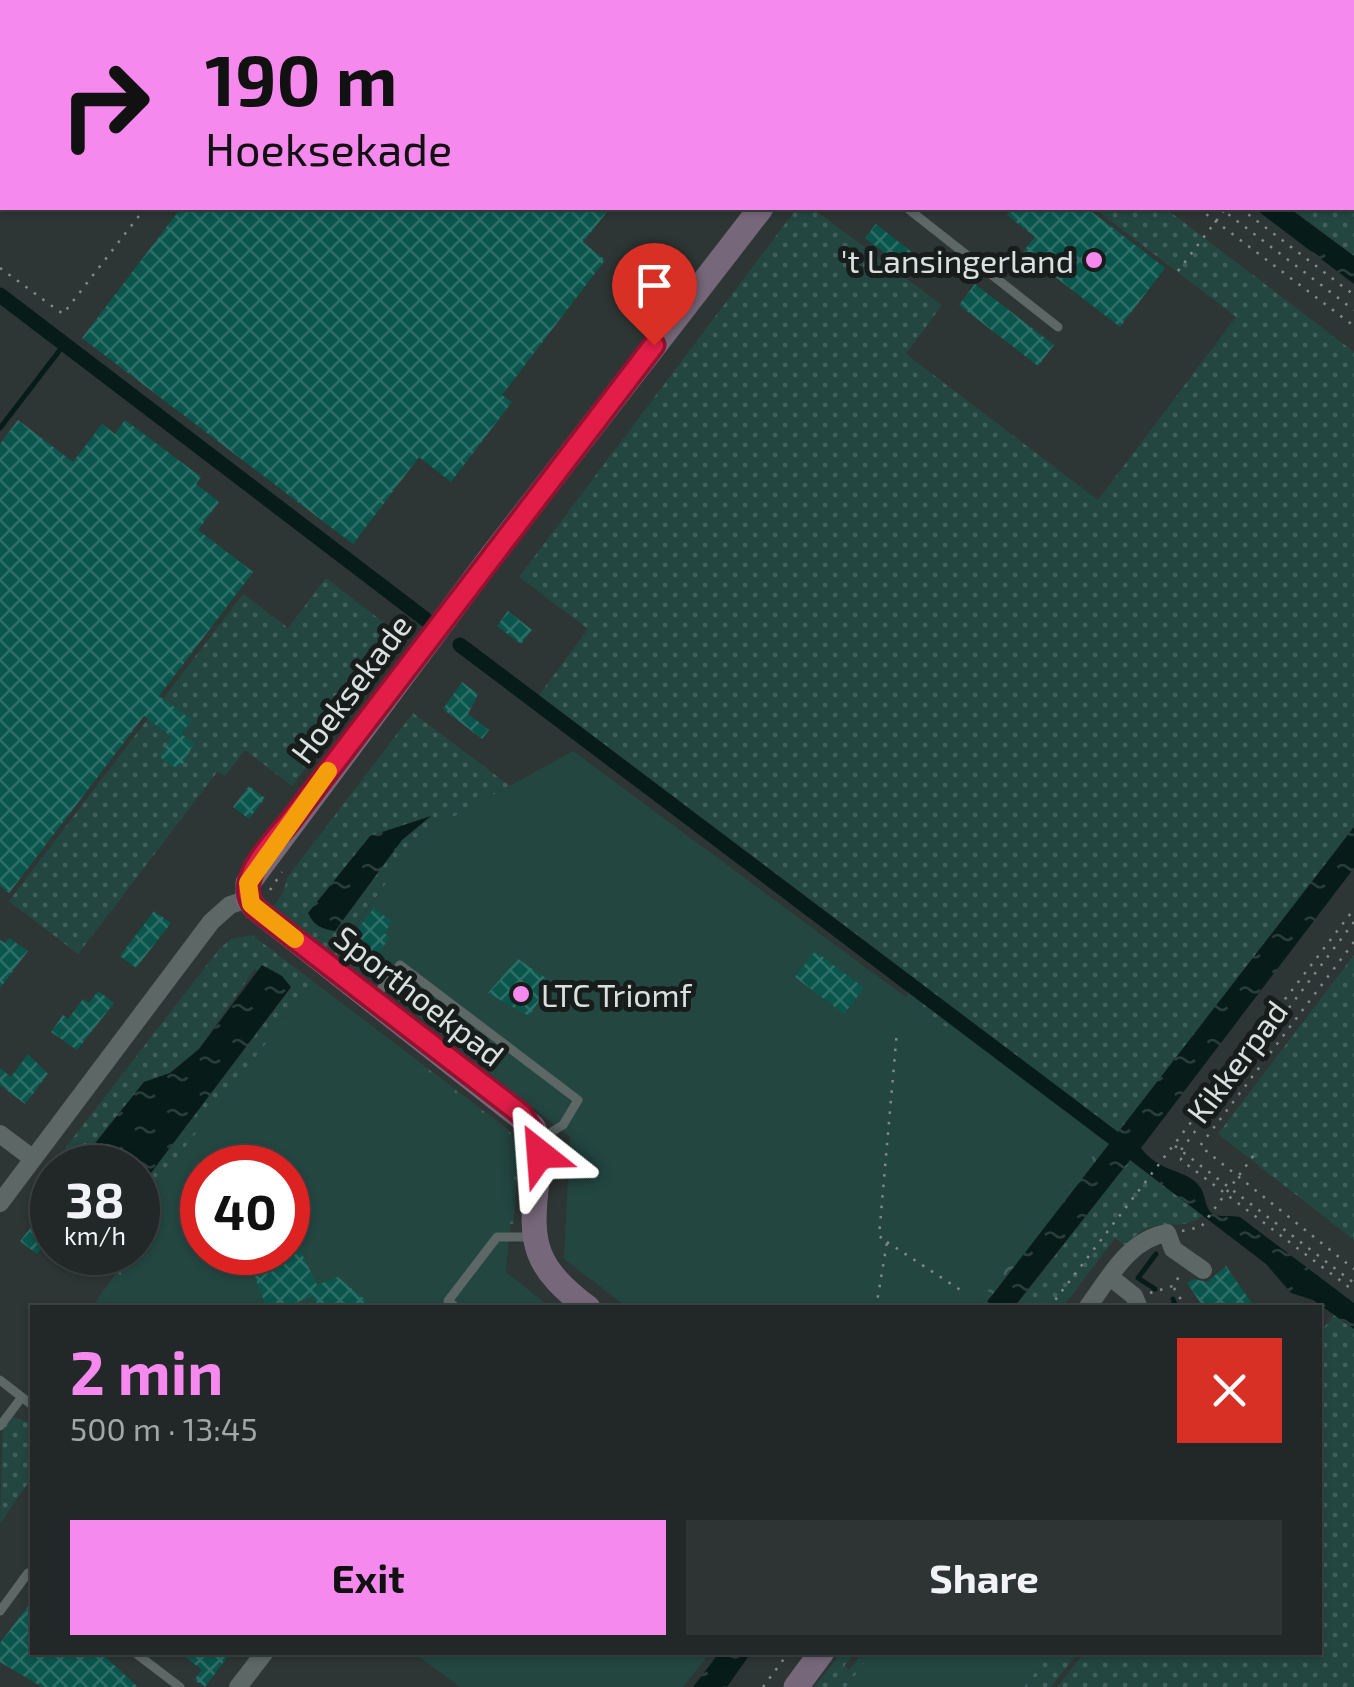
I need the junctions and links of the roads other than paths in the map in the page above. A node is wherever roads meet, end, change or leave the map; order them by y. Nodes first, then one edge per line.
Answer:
1 (758, 210) edge
2 (909, 210) edge
3 (1058, 327) dead end
4 (248, 900) junction
5 (373, 999) junction
6 (0, 1134) edge
7 (539, 1140) junction
8 (42, 1145) edge
9 (30, 1156) edge
10 (30, 1161) edge
11 (0, 1203) edge
12 (534, 1237) junction
13 (1200, 1267) road end
14 (1110, 1277) junction
15 (1137, 1302) edge
16 (453, 1305) edge
17 (584, 1305) edge
18 (1088, 1305) edge
19 (0, 1380) edge
20 (22, 1397) junction
21 (30, 1403) edge
22 (0, 1426) edge
23 (30, 1575) edge
24 (0, 1612) edge
25 (138, 1655) edge
26 (263, 1655) edge
27 (820, 1655) edge
28 (180, 1687) edge
29 (238, 1687) edge
30 (796, 1687) edge

1 - 4 street, Hoeksekade
2 - 3 lane
4 - 5 street, Sporthoekpad
4 - 8 street
5 - 7 street, Sporthoekpad
5 - 7 lane
6 - 9 street
7 - 12 street
10 - 11 street
12 - 16 lane
12 - 17 street
13 - 14 street
14 - 15 street
14 - 18 street
19 - 20 lane
20 - 21 lane
20 - 22 lane
23 - 24 lane
25 - 28 lane
26 - 29 street
27 - 30 street

